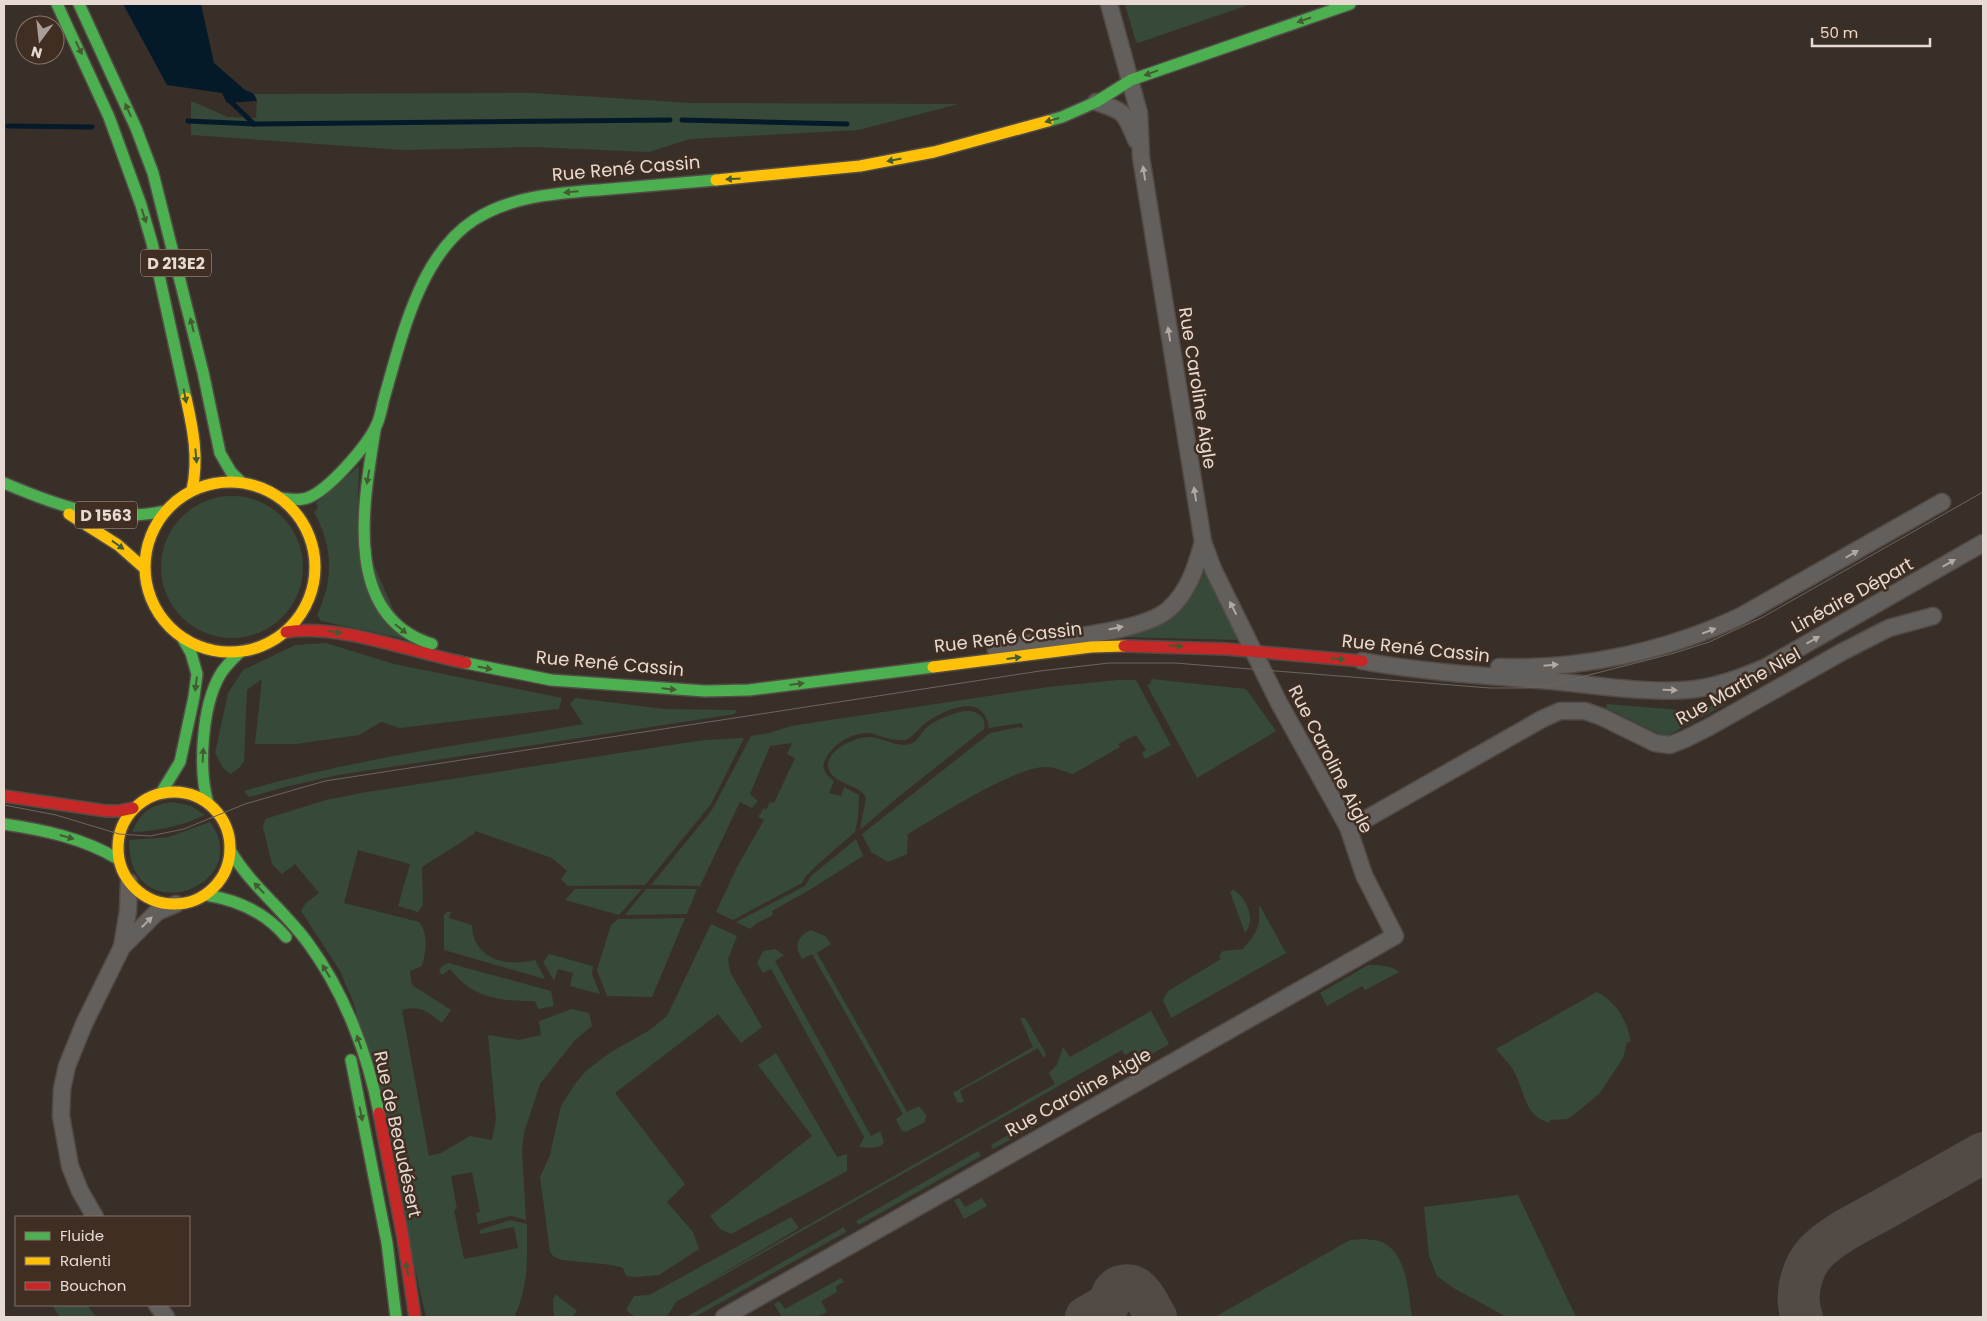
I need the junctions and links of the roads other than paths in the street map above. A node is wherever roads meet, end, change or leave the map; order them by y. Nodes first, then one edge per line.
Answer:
1 (57, 4) edge
2 (79, 4) edge
3 (1109, 4) edge
4 (1350, 4) edge
5 (1131, 80) junction
6 (1096, 102) junction
7 (1141, 151) junction
8 (124, 153) junction
9 (186, 300) junction
10 (375, 429) junction
11 (241, 482) junction
12 (4, 483) edge
13 (192, 490) junction
14 (281, 498) junction
15 (47, 502) junction
16 (1942, 502) dead end
17 (165, 511) junction
18 (1203, 542) junction
19 (1983, 544) edge
20 (144, 568) junction
21 (1933, 616) dead end
22 (286, 632) junction
23 (183, 639) junction
24 (240, 652) junction
25 (1255, 652) junction
26 (1362, 662) junction
27 (526, 663) dead end
28 (931, 667) junction
29 (562, 670) dead end
30 (1739, 679) joint
31 (620, 685) junction
32 (161, 793) junction
33 (4, 796) edge
34 (208, 803) junction
35 (133, 808) junction
36 (4, 824) edge
37 (1348, 828) junction
38 (230, 850) junction
39 (118, 859) junction
40 (129, 882) junction
41 (206, 895) junction
42 (176, 904) junction
43 (122, 947) junction
44 (295, 949) dead end
45 (324, 991) dead end
46 (333, 1007) dead end
47 (347, 1046) dead end
48 (94, 1216) edge
49 (158, 1306) edge
50 (166, 1317) edge
51 (396, 1317) edge
52 (415, 1317) edge
53 (724, 1317) edge

1 -> 8 main road, D 213E2
9 -> 2 main road, D 213E2
3 - 5 street, Rue Caroline Aigle
4 -> 5 main road, Rue René Cassin
5 - 6 main road, Rue René Cassin
5 - 7 street, Rue Caroline Aigle
6 - 7 street
6 -> 10 main road, Rue René Cassin
18 -> 7 street, Rue Caroline Aigle
8 - 9 street
8 -> 13 main road, D 213E2
11 -> 9 main road, D 213E2
10 - 14 main road, Rue René Cassin
10 -> 27 main road
11 - 13 main road
11 - 14 main road
12 - 15 main road, D 1563
13 - 17 main road
14 - 22 main road
15 - 17 main road, D 1563
15 -> 20 main road, D 1563
26 -> 16 street
17 - 20 main road
25 -> 18 street, Rue Caroline Aigle
28 -> 18 street
30 -> 19 street, Linéaire Départ
20 - 23 main road
21 - 37 street, Rue Marthe Niel
22 - 24 main road
22 -> 31 main road, Rue René Cassin
23 - 24 main road
23 -> 32 main road
34 -> 24 main road
25 -> 26 main road, Rue René Cassin
28 -> 25 main road, Rue René Cassin
25 - 37 street, Rue Caroline Aigle
26 -> 30 street, Rue René Cassin
31 -> 28 main road, Rue René Cassin
29 - 31 main road
32 - 34 main road
32 - 35 main road
33 - 35 main road
34 - 38 main road
35 - 39 main road
36 -> 39 main road
37 - 53 street, Rue Caroline Aigle
38 - 41 main road
52 -> 38 main road, Rue de Beaudésert
39 - 40 main road
40 - 42 main road
40 - 43 street
41 - 42 main road
41 - 44 main road
43 -> 42 street
43 - 48 street
45 - 46 main road
47 -> 51 main road, Rue de Beaudésert
49 - 50 street

